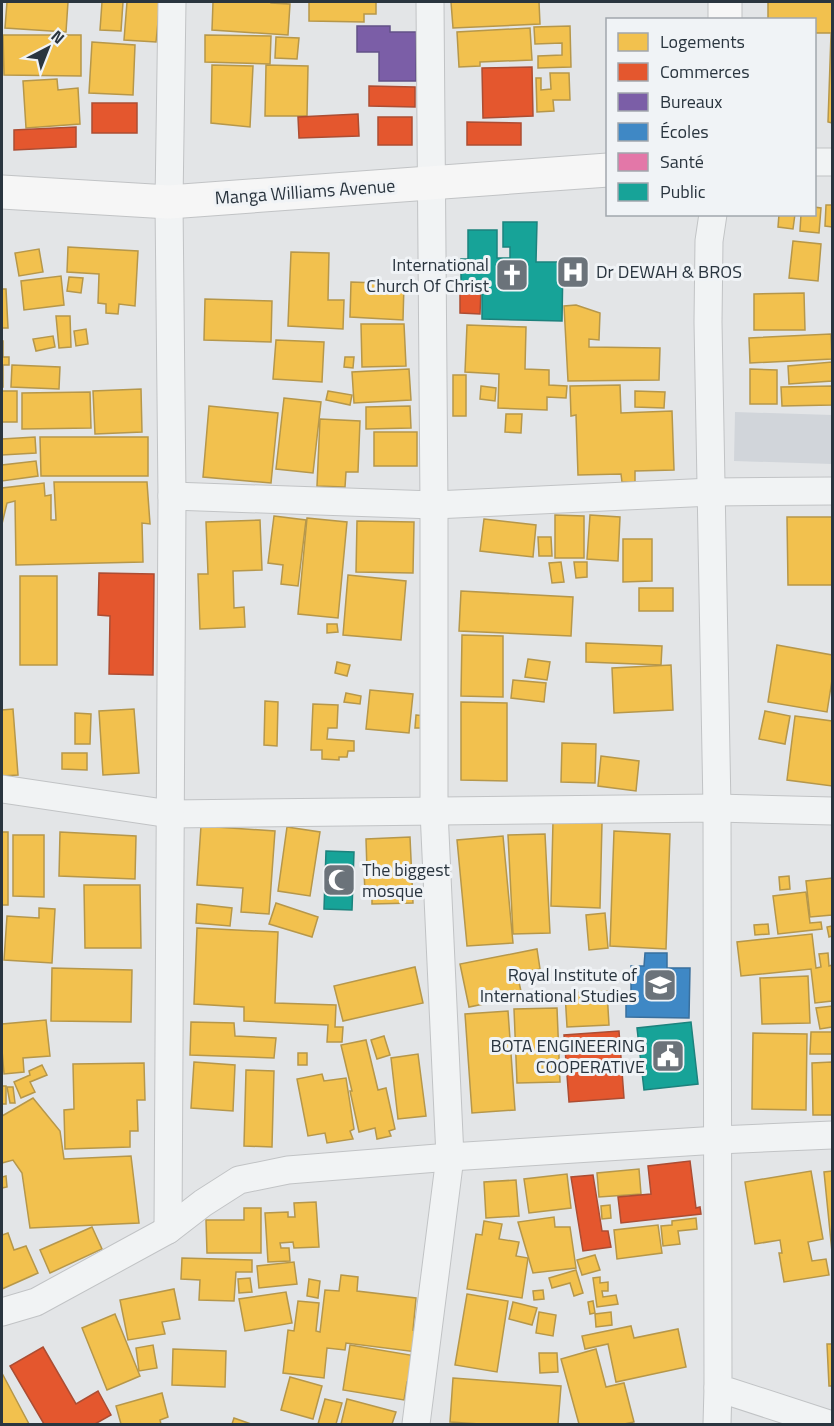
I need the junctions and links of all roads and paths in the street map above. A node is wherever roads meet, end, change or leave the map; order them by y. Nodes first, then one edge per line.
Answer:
1 (172, 2) edge
2 (430, 2) edge
3 (725, 2) edge
4 (725, 18) edge
5 (816, 162) edge
6 (832, 162) edge
7 (606, 170) edge
8 (431, 183) junction
9 (2, 192) edge
10 (169, 202) junction
11 (713, 216) edge
12 (832, 490) edge
13 (712, 492) junction
14 (172, 496) junction
15 (434, 505) junction
16 (2, 789) edge
17 (717, 808) junction
18 (434, 811) junction
19 (832, 811) edge
20 (170, 814) junction
21 (832, 1135) edge
22 (718, 1140) junction
23 (450, 1157) junction
24 (168, 1230) junction
25 (2, 1312) edge
26 (718, 1388) junction
27 (416, 1425) edge
28 (717, 1425) edge
29 (829, 1425) edge

1 - 10 street
2 - 8 street
3 - 4 main road
5 - 6 street
7 - 8 main road, Manga Williams Avenue
8 - 10 main road, Manga Williams Avenue
8 - 15 street
9 - 10 main road, Manga Williams Avenue
10 - 14 street
11 - 13 street
12 - 13 street
13 - 15 street
13 - 17 street
14 - 15 street
14 - 20 street
15 - 18 street
16 - 20 street
17 - 18 street
17 - 19 street
17 - 22 street
18 - 20 street
18 - 23 street
20 - 24 street
21 - 22 street
22 - 23 street
22 - 26 street
23 - 24 street
23 - 27 street
24 - 25 street
26 - 28 street
26 - 29 street

